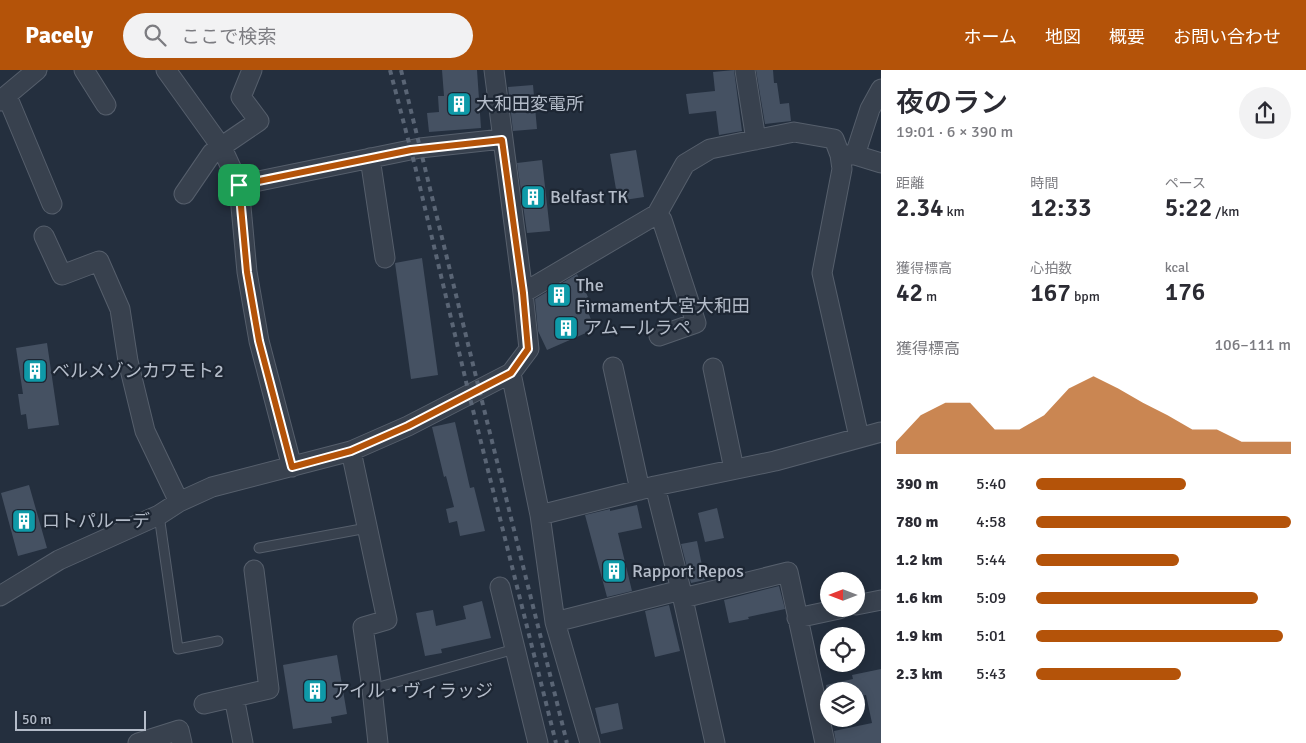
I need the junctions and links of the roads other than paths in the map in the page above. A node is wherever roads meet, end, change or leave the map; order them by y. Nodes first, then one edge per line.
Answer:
1 (37, 70) edge
2 (84, 70) edge
3 (166, 70) edge
4 (252, 70) edge
5 (494, 70) edge
6 (745, 70) edge
7 (881, 90) edge
8 (3, 98) edge
9 (106, 105) dead end
10 (502, 140) junction
11 (756, 140) junction
12 (222, 148) junction
13 (848, 155) junction
14 (370, 158) junction
15 (881, 163) edge
16 (239, 185) junction
17 (184, 194) dead end
18 (52, 204) dead end
19 (657, 214) junction
20 (44, 236) dead end
21 (385, 258) dead end
22 (523, 293) junction
23 (659, 336) dead end
24 (613, 367) dead end
25 (714, 368) dead end
26 (511, 373) junction
27 (881, 432) edge
28 (859, 437) junction
29 (351, 451) junction
30 (292, 467) junction
31 (734, 469) junction
32 (647, 488) junction
33 (179, 502) junction
34 (159, 515) junction
35 (540, 515) junction
36 (367, 528) junction
37 (259, 548) dead end
38 (254, 570) dead end
39 (500, 587) dead end
40 (682, 594) junction
41 (0, 596) edge
42 (881, 600) edge
43 (865, 603) edge
44 (820, 613) edge
45 (797, 618) junction
46 (555, 622) junction
47 (218, 641) dead end
48 (515, 649) junction
49 (372, 688) junction
50 (234, 697) junction
51 (204, 704) dead end
52 (138, 743) edge
53 (182, 743) edge
54 (243, 743) edge
55 (378, 743) edge
56 (538, 743) edge
57 (590, 743) edge
58 (715, 743) edge
59 (825, 743) edge

1 - 8 street
2 - 9 street
3 - 12 street
4 - 12 street
5 - 10 street
6 - 11 street
7 - 13 street
8 - 18 street
10 - 14 street
10 - 22 street
11 - 13 street
11 - 19 street
12 - 16 street
12 - 17 street
13 - 15 street
13 - 28 street
14 - 16 street
14 - 21 street
16 - 30 street
19 - 22 street
19 - 23 street
20 - 33 street
22 - 26 street
24 - 32 street
25 - 31 street
26 - 29 street
26 - 35 street
27 - 28 street
28 - 31 street
29 - 30 street
29 - 36 street
30 - 33 street
31 - 32 street
32 - 35 street
32 - 40 street
33 - 34 street
34 - 41 street
34 - 47 lane
35 - 46 street
36 - 37 lane
36 - 49 street
38 - 50 street
39 - 48 street
40 - 45 street
40 - 46 street
40 - 58 street
42 - 43 street
44 - 45 street
45 - 59 street
46 - 57 street
48 - 49 lane
48 - 56 street
49 - 55 street
50 - 51 street
50 - 54 street
52 - 53 street

